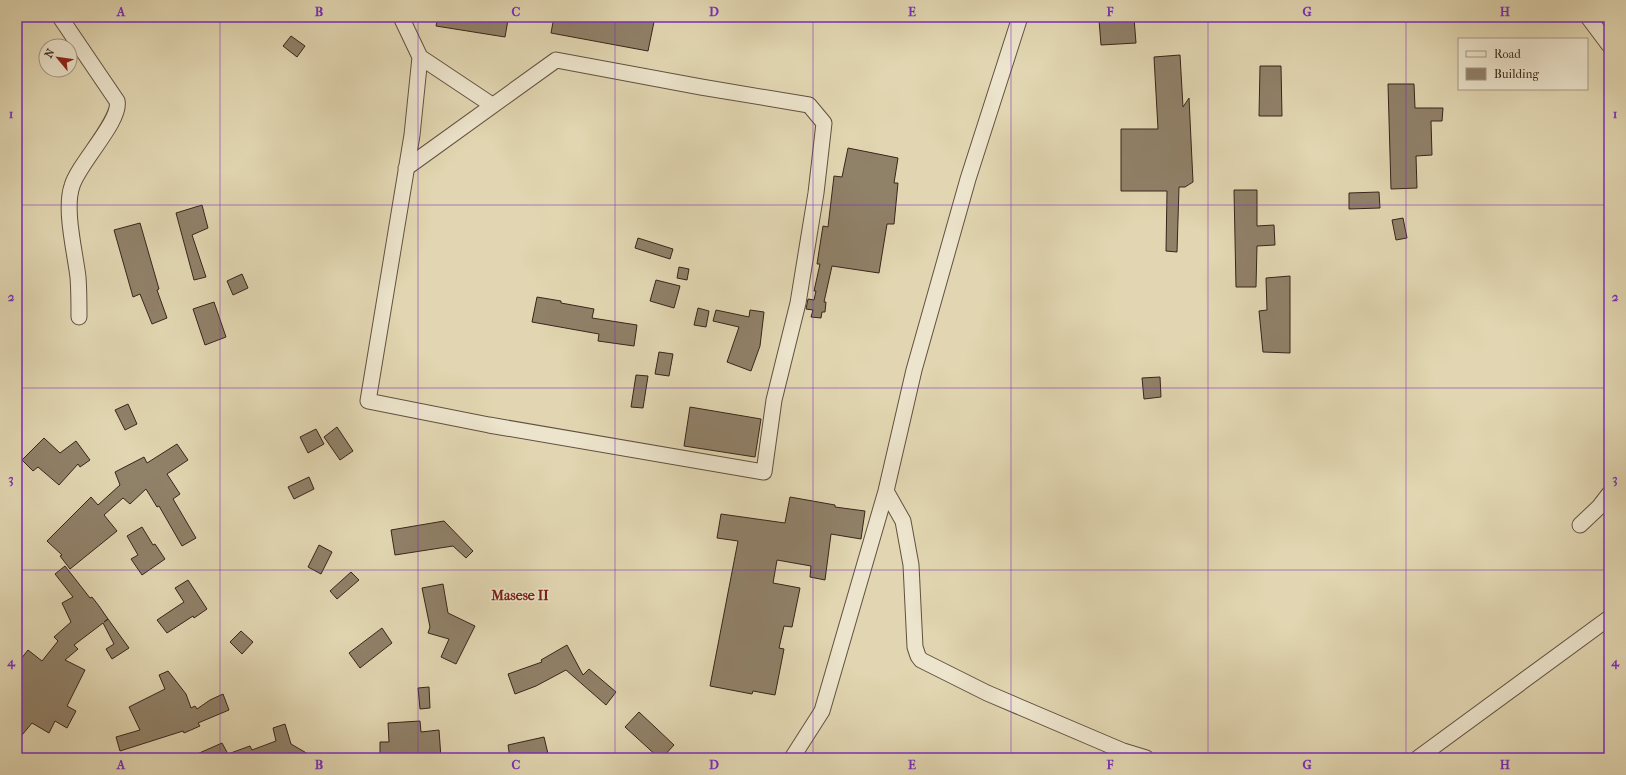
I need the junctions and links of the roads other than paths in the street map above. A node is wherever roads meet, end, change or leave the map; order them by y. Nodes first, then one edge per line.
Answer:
1 (60, 17) edge
2 (400, 17) edge
3 (1020, 17) edge
4 (1588, 17) edge
5 (1609, 45) edge
6 (420, 56) junction
7 (492, 105) junction
8 (406, 168) junction
9 (79, 317) dead end
10 (886, 491) junction
11 (1609, 494) edge
12 (1580, 525) dead end
13 (1609, 618) edge
14 (792, 758) edge
15 (1146, 758) edge
16 (1418, 758) edge

1 - 9 street
2 - 6 street
3 - 10 street
4 - 5 street
6 - 7 street
6 - 8 street
7 - 8 street
7 - 8 street
10 - 14 street
10 - 15 street
11 - 12 street
13 - 16 street

